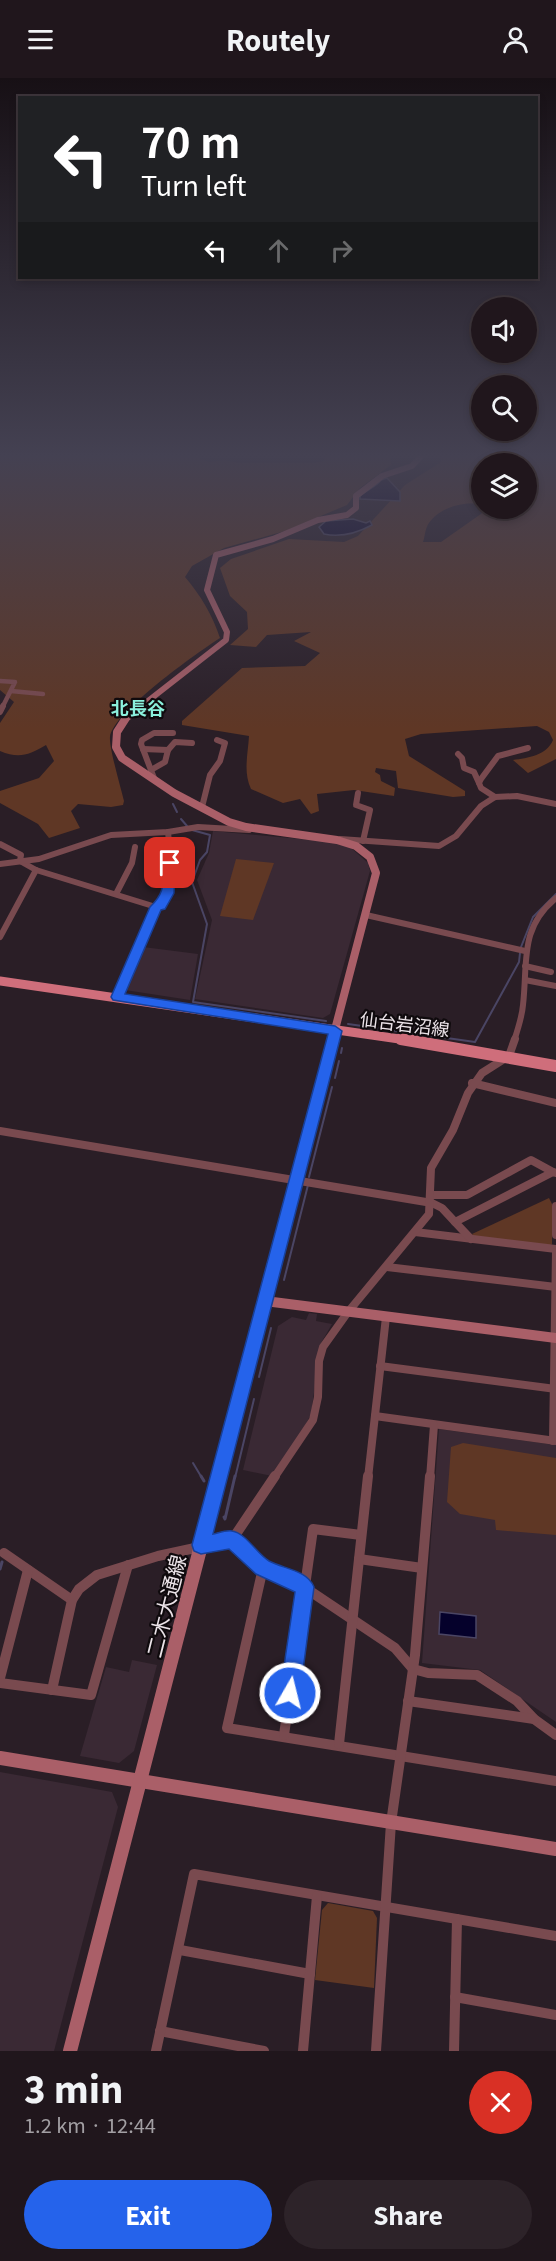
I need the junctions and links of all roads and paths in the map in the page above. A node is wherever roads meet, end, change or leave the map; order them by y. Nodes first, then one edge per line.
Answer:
1 (251, 545) edge
2 (0, 681) edge
3 (11, 691) junction
4 (44, 694) dead end
5 (0, 712) edge
6 (173, 734) dead end
7 (217, 740) dead end
8 (192, 743) dead end
9 (528, 748) dead end
10 (143, 749) junction
11 (168, 750) junction
12 (458, 754) dead end
13 (151, 770) junction
14 (154, 778) junction
15 (479, 783) junction
16 (358, 793) dead end
17 (495, 797) junction
18 (556, 804) edge
19 (202, 807) junction
20 (251, 830) junction
21 (168, 832) junction
22 (335, 839) junction
23 (363, 841) junction
24 (0, 844) edge
25 (135, 847) dead end
26 (20, 861) junction
27 (0, 864) edge
28 (36, 870) junction
29 (116, 894) junction
30 (556, 897) edge
31 (156, 907) junction
32 (366, 915) junction
33 (0, 937) edge
34 (525, 951) junction
35 (525, 966) junction
36 (551, 972) dead end
37 (525, 980) junction
38 (0, 981) edge
39 (556, 986) edge
40 (117, 997) junction
41 (335, 1031) junction
42 (509, 1056) junction
43 (556, 1066) edge
44 (472, 1083) junction
45 (556, 1102) edge
46 (0, 1131) edge
47 (554, 1172) edge
48 (297, 1179) junction
49 (432, 1199) junction
50 (556, 1206) edge
51 (455, 1222) junction
52 (415, 1232) junction
53 (556, 1234) edge
54 (471, 1239) junction
55 (556, 1251) edge
56 (387, 1267) junction
57 (556, 1287) edge
58 (266, 1301) junction
59 (348, 1312) junction
60 (386, 1317) junction
61 (556, 1338) edge
62 (380, 1366) junction
63 (555, 1389) edge
64 (375, 1416) junction
65 (434, 1425) junction
66 (555, 1441) edge
67 (361, 1535) junction
68 (232, 1540) junction
69 (201, 1545) junction
70 (4, 1553) dead end
71 (359, 1559) junction
72 (128, 1565) junction
73 (263, 1568) junction
74 (422, 1568) junction
75 (28, 1570) junction
76 (304, 1587) junction
77 (72, 1600) junction
78 (352, 1619) junction
79 (413, 1669) junction
80 (0, 1678) edge
81 (0, 1683) edge
82 (52, 1690) junction
83 (408, 1701) junction
84 (534, 1719) junction
85 (284, 1735) junction
86 (556, 1735) edge
87 (339, 1744) junction
88 (399, 1755) junction
89 (0, 1758) edge
90 (140, 1781) junction
91 (556, 1781) edge
92 (391, 1823) junction
93 (556, 1850) edge
94 (317, 1896) junction
95 (385, 1905) junction
96 (458, 1919) junction
97 (556, 1936) edge
98 (180, 1950) junction
99 (310, 1974) junction
100 (455, 1997) junction
101 (556, 2015) edge
102 (160, 2031) junction
103 (70, 2051) edge
104 (156, 2051) edge
105 (264, 2051) edge
106 (303, 2051) edge
107 (376, 2051) edge
108 (454, 2051) edge

1 - 14 street
2 - 3 street
3 - 4 street
3 - 5 street
6 - 10 street
7 - 19 street
8 - 11 street
9 - 15 street
10 - 11 street
10 - 13 street
11 - 13 street
12 - 15 street
13 - 14 street
14 - 19 street
15 - 17 street
16 - 23 street
17 - 18 street
17 - 23 street
19 - 20 street
20 - 21 street
20 - 22 street
21 - 26 street
21 - 31 street
22 - 23 street
22 - 32 street, 二木大通線
24 - 26 street
25 - 29 street
26 - 27 street
26 - 28 street
28 - 29 street
28 - 33 street
29 - 31 street
30 - 34 street
31 - 40 street
32 - 34 street
32 - 41 street, 二木大通線
34 - 35 street
35 - 36 street
35 - 37 street
37 - 39 street
37 - 42 street
38 - 40 main road, 仙台岩沼線
40 - 41 main road, 仙台岩沼線
41 - 42 main road, 仙台岩沼線
41 - 48 street, 二木大通線
42 - 43 main road, 仙台岩沼線
42 - 44 street
44 - 45 street
44 - 49 street
46 - 48 street
47 - 49 street
47 - 51 street
48 - 49 street
48 - 58 street, 二木大通線
49 - 51 street
49 - 52 street
50 - 53 street
51 - 54 street
52 - 54 street
52 - 56 street
54 - 55 street
55 - 57 street
56 - 57 street
56 - 59 street
57 - 61 street
58 - 59 street
58 - 69 street, 二木大通線
59 - 60 street
59 - 68 street
60 - 61 street
60 - 62 street
61 - 63 street
62 - 63 street
62 - 64 street
63 - 66 street
64 - 65 street
64 - 67 street
65 - 66 street
65 - 74 street
67 - 71 street
67 - 76 street
68 - 69 street
68 - 73 street
69 - 72 street
69 - 90 street, 二木大通線
70 - 75 street
71 - 74 street
71 - 78 street
72 - 77 street
72 - 82 street
73 - 76 street
73 - 85 street
74 - 79 street
75 - 77 street
75 - 80 street
76 - 78 street
76 - 85 street
77 - 82 street
78 - 79 street
78 - 87 street
79 - 83 street
79 - 84 street
81 - 82 street
83 - 84 street
83 - 88 street
84 - 86 street
85 - 87 street
87 - 88 street
88 - 91 street
88 - 92 street
89 - 90 street
90 - 92 street
90 - 103 street, 二木大通線
92 - 93 street
92 - 95 street
94 - 95 street
94 - 98 street
94 - 99 street
95 - 96 street
95 - 107 street
96 - 97 street
96 - 100 street
98 - 99 street
98 - 102 street
99 - 106 street
100 - 101 street
100 - 108 street
102 - 104 street
102 - 105 street

